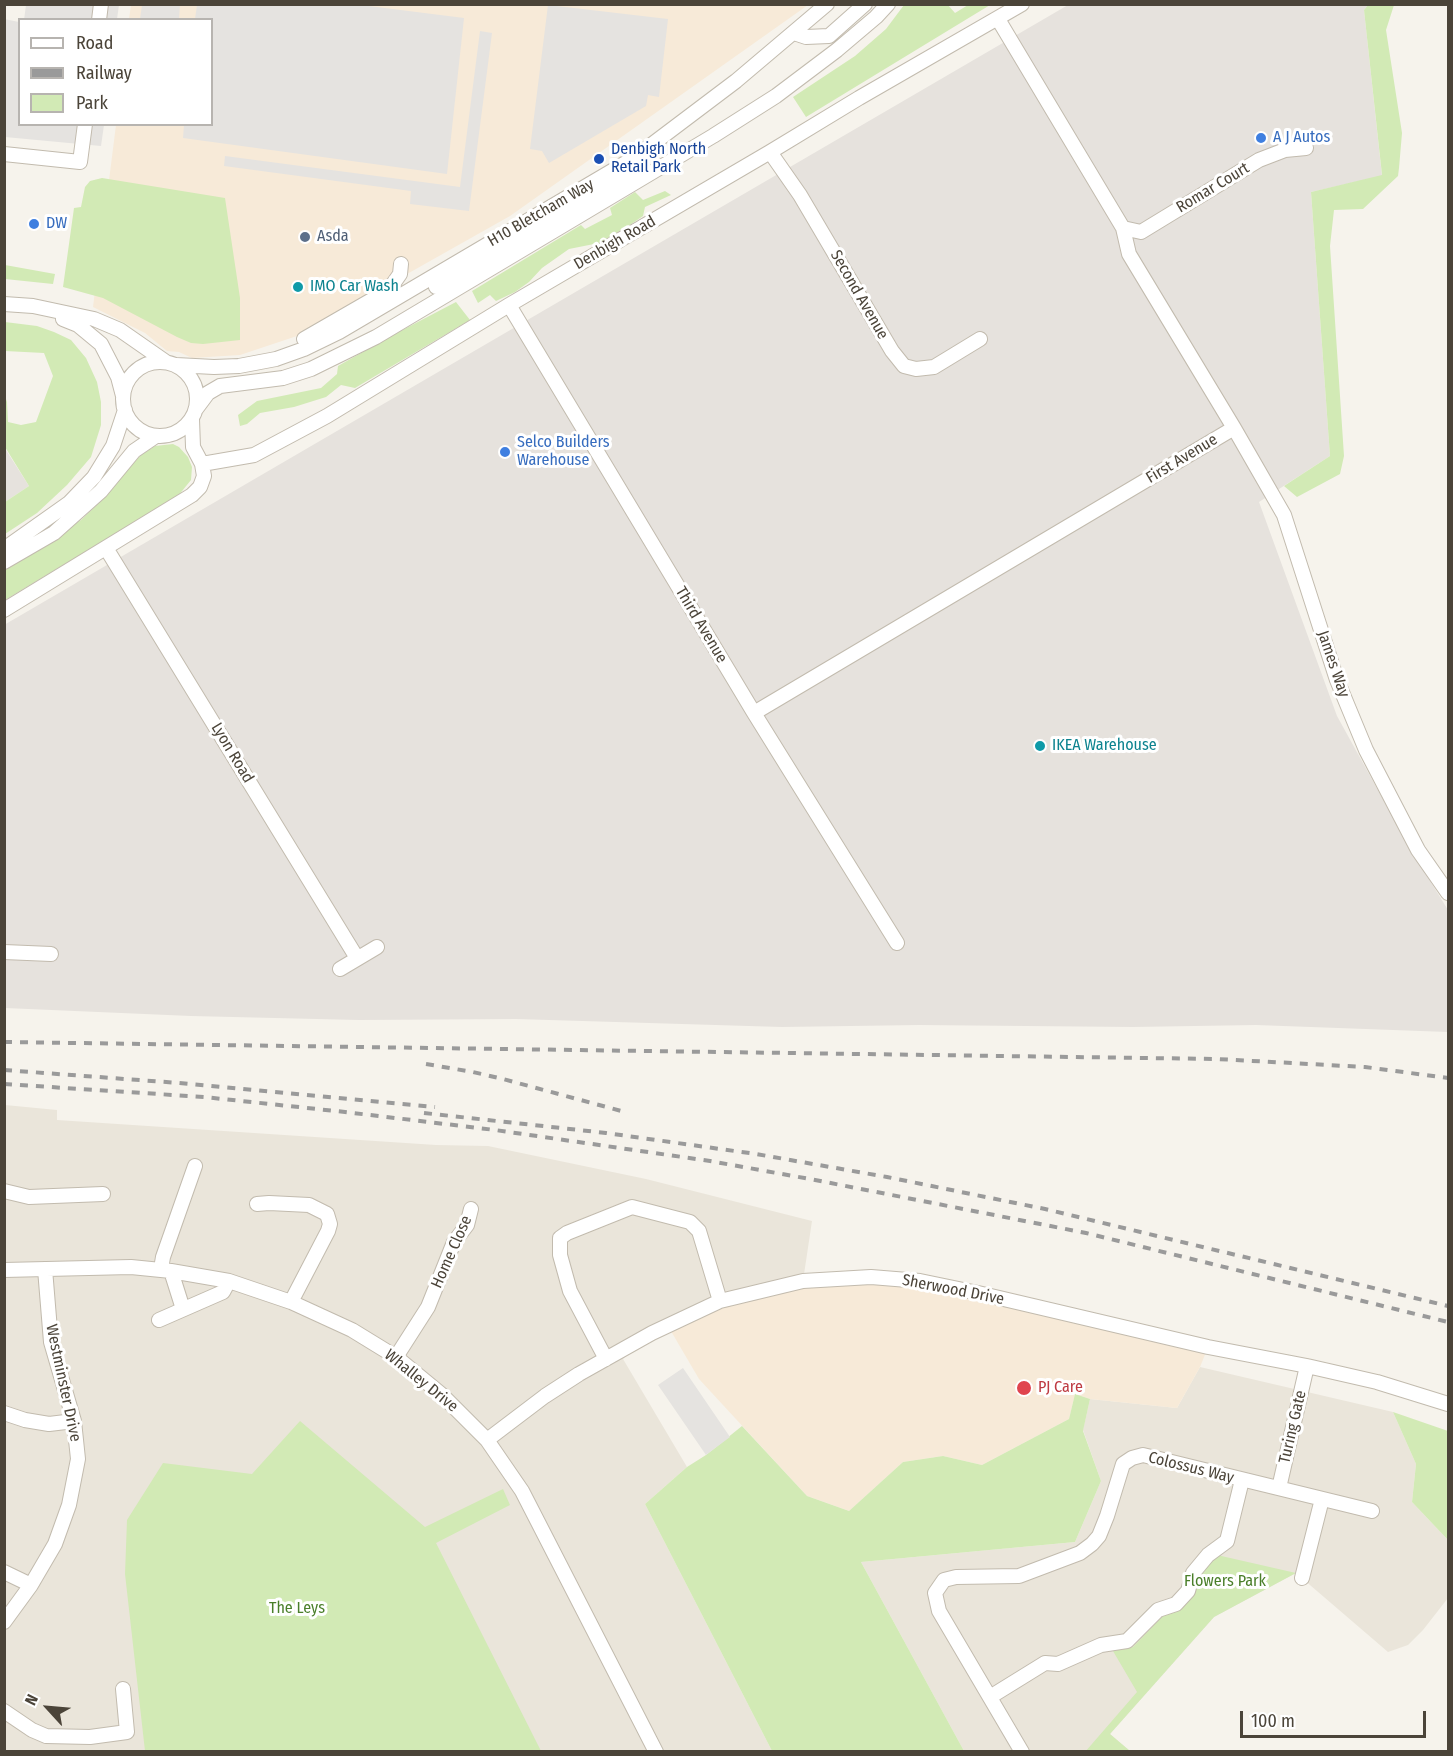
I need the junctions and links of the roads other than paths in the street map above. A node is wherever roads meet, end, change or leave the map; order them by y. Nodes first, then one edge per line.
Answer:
1 (827, 4) edge
2 (866, 4) edge
3 (888, 4) edge
4 (1022, 4) edge
5 (998, 19) junction
6 (794, 33) junction
7 (85, 126) edge
8 (1306, 148) dead end
9 (770, 152) junction
10 (4, 154) edge
11 (644, 176) junction
12 (1123, 228) junction
13 (401, 264) dead end
14 (436, 287) dead end
15 (4, 304) edge
16 (509, 305) junction
17 (33, 306) junction
18 (980, 339) dead end
19 (171, 363) junction
20 (226, 367) junction
21 (123, 396) junction
22 (125, 410) junction
23 (194, 414) junction
24 (1234, 428) junction
25 (162, 436) junction
26 (193, 447) junction
27 (202, 465) junction
28 (106, 548) junction
29 (4, 549) edge
30 (4, 562) edge
31 (4, 610) edge
32 (754, 713) junction
33 (1449, 893) edge
34 (897, 943) dead end
35 (377, 947) dead end
36 (4, 952) edge
37 (51, 954) dead end
38 (357, 958) junction
39 (340, 969) dead end
40 (195, 1166) dead end
41 (4, 1191) edge
42 (103, 1193) dead end
43 (257, 1204) dead end
44 (471, 1209) dead end
45 (45, 1269) junction
46 (4, 1270) edge
47 (166, 1270) junction
48 (229, 1281) junction
49 (720, 1301) junction
50 (291, 1302) junction
51 (183, 1309) junction
52 (159, 1320) dead end
53 (396, 1357) junction
54 (606, 1359) junction
55 (1307, 1366) junction
56 (1449, 1404) edge
57 (4, 1413) edge
58 (74, 1421) junction
59 (487, 1440) junction
60 (1242, 1480) junction
61 (1279, 1488) junction
62 (1322, 1499) junction
63 (1372, 1511) dead end
64 (4, 1572) edge
65 (1302, 1578) dead end
66 (31, 1586) junction
67 (4, 1622) edge
68 (123, 1689) dead end
69 (990, 1697) junction
70 (4, 1710) edge
71 (656, 1752) edge
72 (1022, 1752) edge

1 - 6 street, H10 Bletcham Way
2 - 6 street
3 - 11 street, H10 Bletcham Way
4 - 5 street, Denbigh Road
5 - 9 street, Denbigh Road
5 - 12 street, First Avenue
6 - 20 street, H10 Bletcham Way
7 - 10 street
8 - 12 street, Romar Court
9 - 16 street, Denbigh Road
9 - 18 street, Second Avenue
11 - 14 street, H10 Bletcham Way
11 - 23 street, H10 Bletcham Way
12 - 24 street, First Avenue
13 - 20 street, H10 Bletcham Way
15 - 17 street
16 - 27 street, Denbigh Road
16 - 32 street, Third Avenue
17 - 19 street
17 - 21 street
19 - 20 street, H10 Bletcham Way
19 - 21 street
19 - 23 street
21 - 22 street
22 - 25 street
22 - 29 street
23 - 25 street
23 - 26 street
24 - 32 street, First Avenue
24 - 33 street, James Way
25 - 26 street
25 - 30 street
26 - 27 street
27 - 28 street
28 - 31 street
28 - 38 street, Lyon Road
32 - 34 street, Third Avenue
35 - 38 street
36 - 37 street
38 - 39 street
40 - 47 street
41 - 42 street
43 - 50 street
44 - 53 street, Home Close
45 - 46 street, Whalley Drive
45 - 47 street, Whalley Drive
45 - 58 street, Westminster Drive
47 - 48 street, Whalley Drive
47 - 51 street
48 - 50 street, Whalley Drive
48 - 51 street
49 - 54 street, Sherwood Drive
49 - 54 street
49 - 55 street, Sherwood Drive
50 - 53 street, Whalley Drive
51 - 52 street
53 - 59 street, Whalley Drive
54 - 59 street, Sherwood Drive
55 - 56 street, Sherwood Drive
55 - 61 street, Turing Gate
57 - 58 street
58 - 66 street, Westminster Drive
59 - 71 street, Whalley Drive
60 - 61 street, Colossus Way
60 - 69 street
60 - 69 street, Colossus Way
61 - 62 street, Colossus Way
62 - 63 street, Colossus Way
62 - 65 street
64 - 66 street
66 - 67 street, Westminster Drive
68 - 70 street
69 - 72 street, Colossus Way

